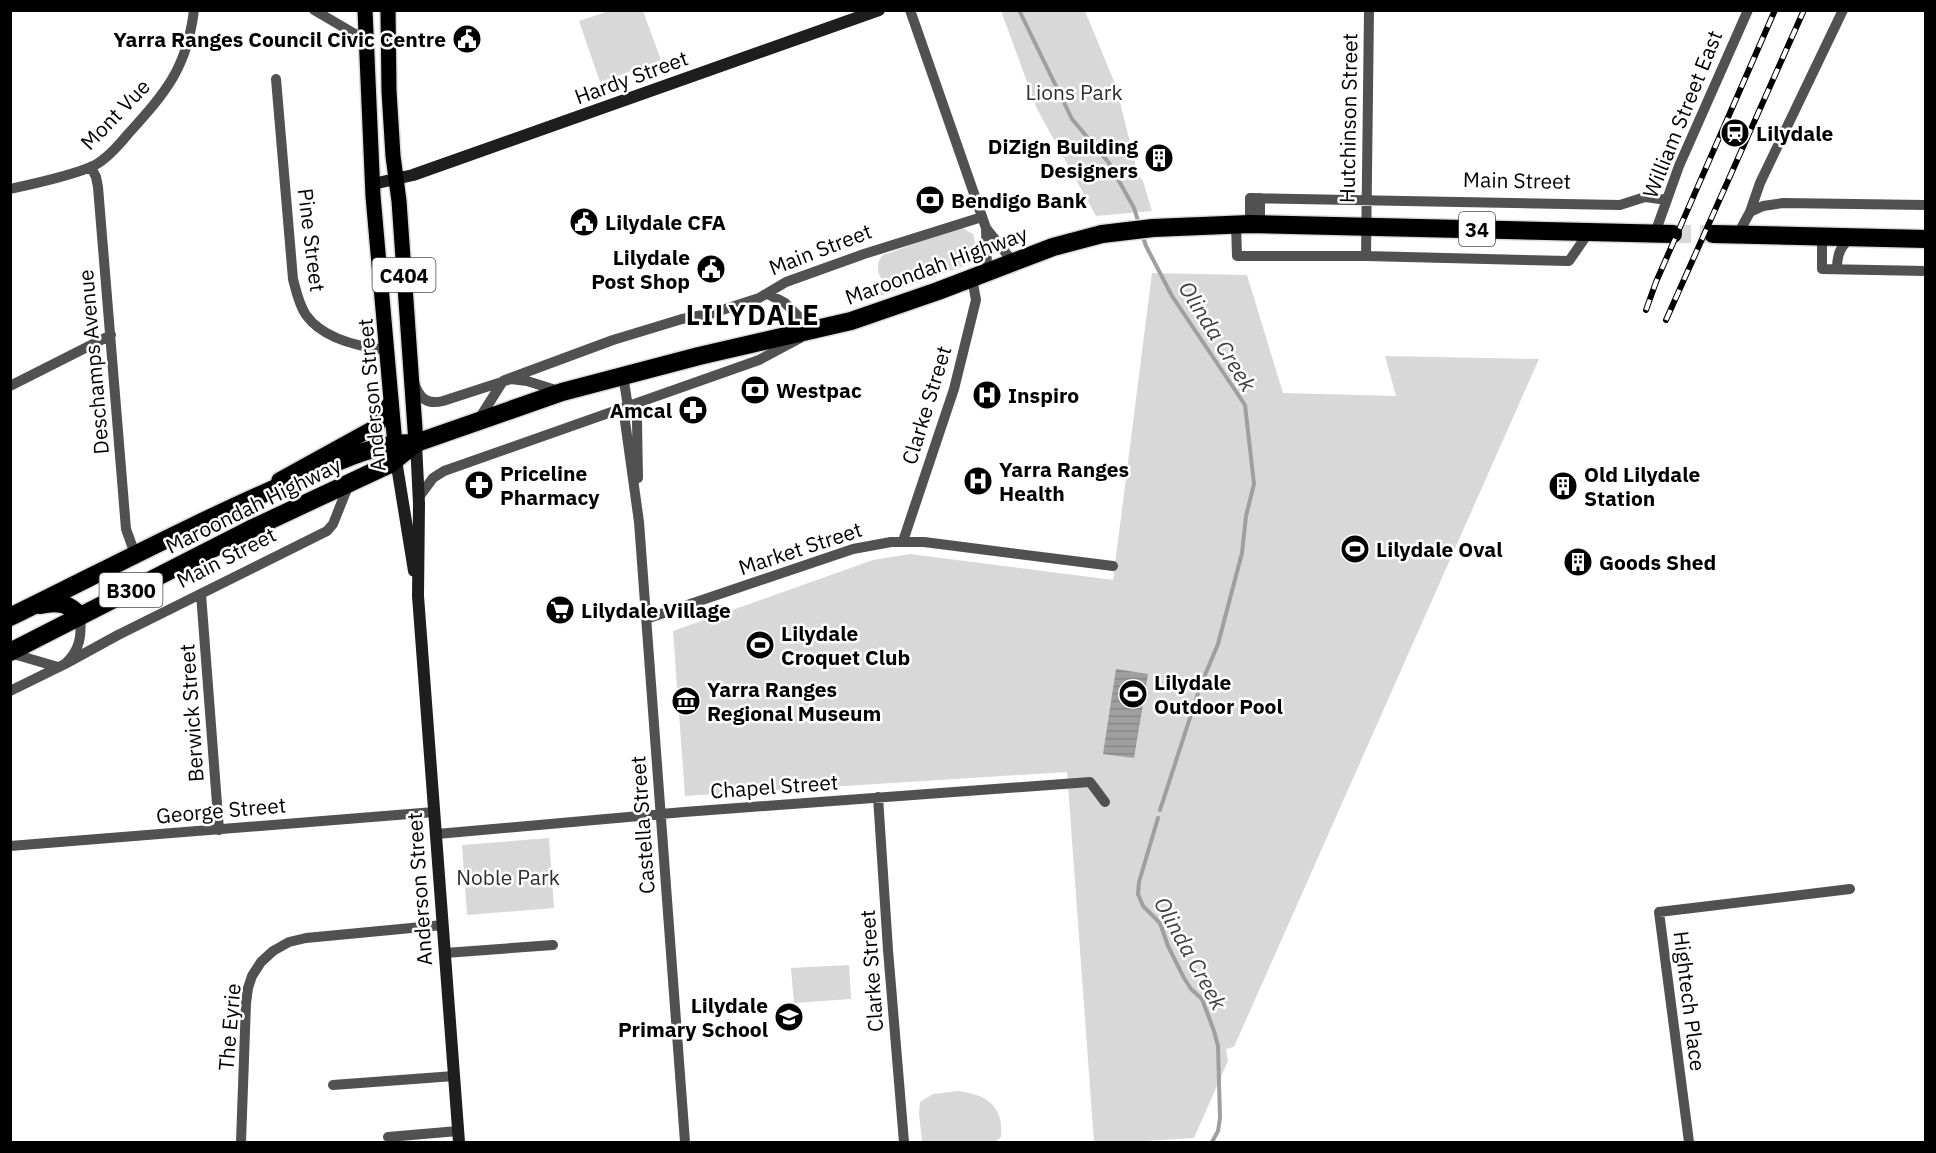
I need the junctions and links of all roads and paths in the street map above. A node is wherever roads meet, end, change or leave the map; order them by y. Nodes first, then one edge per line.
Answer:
1 (194, 10) edge
2 (314, 10) edge
3 (365, 10) edge
4 (379, 10) edge
5 (388, 10) edge
6 (879, 10) edge
7 (910, 10) edge
8 (1369, 10) edge
9 (1748, 10) edge
10 (1833, 10) edge
11 (1843, 10) edge
12 (1835, 27) junction
13 (367, 41) junction
14 (276, 79) dead end
15 (389, 91) junction
16 (368, 94) junction
17 (91, 167) junction
18 (396, 180) junction
19 (373, 184) junction
20 (10, 189) edge
21 (1365, 200) junction
22 (1667, 200) junction
23 (1926, 205) edge
24 (1750, 212) junction
25 (982, 217) junction
26 (1249, 224) junction
27 (1365, 226) junction
28 (986, 228) junction
29 (1589, 232) junction
30 (1664, 234) joint
31 (1713, 234) tunnel mouth
32 (1738, 234) junction
33 (1822, 236) junction
34 (1852, 237) junction
35 (1926, 239) edge
36 (1366, 256) junction
37 (1013, 262) junction
38 (1837, 269) junction
39 (1926, 271) edge
40 (979, 275) junction
41 (768, 294) junction
42 (813, 331) junction
43 (111, 335) junction
44 (409, 348) junction
45 (388, 350) junction
46 (410, 371) junction
47 (623, 375) junction
48 (504, 381) junction
49 (10, 386) edge
50 (562, 392) junction
51 (390, 395) junction
52 (628, 407) junction
53 (479, 420) junction
54 (416, 443) junction
55 (395, 452) junction
56 (351, 482) junction
57 (419, 497) junction
58 (222, 512) junction
59 (903, 541) junction
60 (135, 554) junction
61 (1113, 566) dead end
62 (150, 581) junction
63 (201, 594) junction
64 (418, 596) junction
65 (33, 606) junction
66 (80, 616) junction
67 (10, 617) edge
68 (646, 620) junction
69 (10, 653) edge
70 (62, 666) junction
71 (10, 692) edge
72 (878, 797) junction
73 (1105, 802) dead end
74 (434, 812) junction
75 (660, 814) junction
76 (219, 830) junction
77 (437, 834) junction
78 (10, 846) edge
79 (1850, 889) dead end
80 (443, 925) junction
81 (553, 945) dead end
82 (445, 953) junction
83 (454, 1076) junction
84 (333, 1085) dead end
85 (388, 1137) dead end
86 (459, 1137) edge
87 (241, 1143) edge
88 (685, 1143) edge
89 (904, 1143) edge
90 (1689, 1143) edge

1 - 17 street, Mont Vue
2 - 13 street
3 - 13 main road, Anderson Street / C404
4 - 13 main road
5 - 15 main road, Anderson Street / C404
6 - 18 main road, Hardy Street
7 - 25 street, Clarke Street
8 - 21 street, Hutchinson Street
9 - 22 street, William Street East
10 - 12 street
11 - 12 street
12 - 24 street
13 - 16 main road, Anderson Street / C404
14 - 45 street, Pine Street
15 - 16 main road
15 - 18 main road, Anderson Street / C404
16 - 19 main road, Anderson Street / C404
17 - 20 street, Mont Vue
17 - 43 street, Deschamps Avenue
18 - 19 main road, Hardy Street
18 - 44 main road, Anderson Street / C404
19 - 45 main road, Anderson Street / C404
21 - 22 street, Main Street
21 - 26 street, Main Street
21 - 27 street, Hutchinson Street
22 - 30 street, William Street East
23 - 24 street
24 - 32 street
25 - 28 street, Clarke Street
25 - 41 street, Main Street
26 - 27 highway, 34
26 - 36 street
26 - 37 highway, Maroondah Highway / 34
27 - 29 highway, 34
27 - 36 street, Hutchinson Street
28 - 37 street, Clarke Street
28 - 40 street, Clarke Street
29 - 30 highway, 34
29 - 36 street
31 - 32 highway
32 - 33 highway
33 - 34 highway
33 - 38 street
34 - 35 highway
34 - 38 street
37 - 40 highway, Maroondah Highway / 34
38 - 39 street
40 - 42 highway, Maroondah Highway / 34
40 - 59 street, Clarke Street
41 - 42 street
41 - 48 street, Main Street
42 - 47 highway, Maroondah Highway / 34
42 - 52 street
43 - 49 street
43 - 60 street, Deschamps Avenue
44 - 45 main road
44 - 46 main road, Anderson Street / C404
45 - 51 main road, Anderson Street / C404
46 - 48 street, Main Street
46 - 54 main road, Anderson Street / C404
47 - 50 highway, Maroondah Highway / 34
47 - 52 street, Castella Street
48 - 50 street
48 - 53 street
50 - 53 highway, Maroondah Highway / 34
51 - 55 main road, Anderson Street / C404
51 - 58 main road
52 - 57 street
52 - 68 street, Castella Street
53 - 54 highway, Maroondah Highway / 34
54 - 55 highway, Maroondah Highway / B300
54 - 57 main road, Anderson Street
55 - 56 highway, Maroondah Highway / B300
55 - 58 highway, Maroondah Highway / B300
55 - 64 main road, Anderson Street
56 - 62 highway, Maroondah Highway / B300
56 - 63 street, Main Street
57 - 64 main road, Anderson Street
58 - 60 highway, Maroondah Highway / B300
59 - 61 street, Market Street
59 - 68 street, Market Street
60 - 62 highway
60 - 65 highway, Maroondah Highway / B300
62 - 66 highway, Maroondah Highway / B300
63 - 70 street, Main Street
63 - 76 street, Berwick Street
64 - 74 main road, Anderson Street
65 - 66 highway
65 - 67 highway, Maroondah Highway / B300
66 - 69 highway, Maroondah Highway / B300
66 - 70 street
68 - 75 street, Castella Street
69 - 70 street
70 - 71 street, Main Street
72 - 73 street, Chapel Street
72 - 75 street, Chapel Street
72 - 89 street, Clarke Street
74 - 76 street, George Street
74 - 77 main road, Anderson Street
75 - 77 street, Chapel Street
75 - 88 street, Castella Street
76 - 78 street, George Street
77 - 80 main road, Anderson Street
79 - 90 street, Hightech Place
80 - 82 main road, Anderson Street
80 - 87 street, The Eyrie
81 - 82 street
82 - 83 main road, Anderson Street
83 - 84 street
83 - 86 main road, Anderson Street
85 - 86 street

